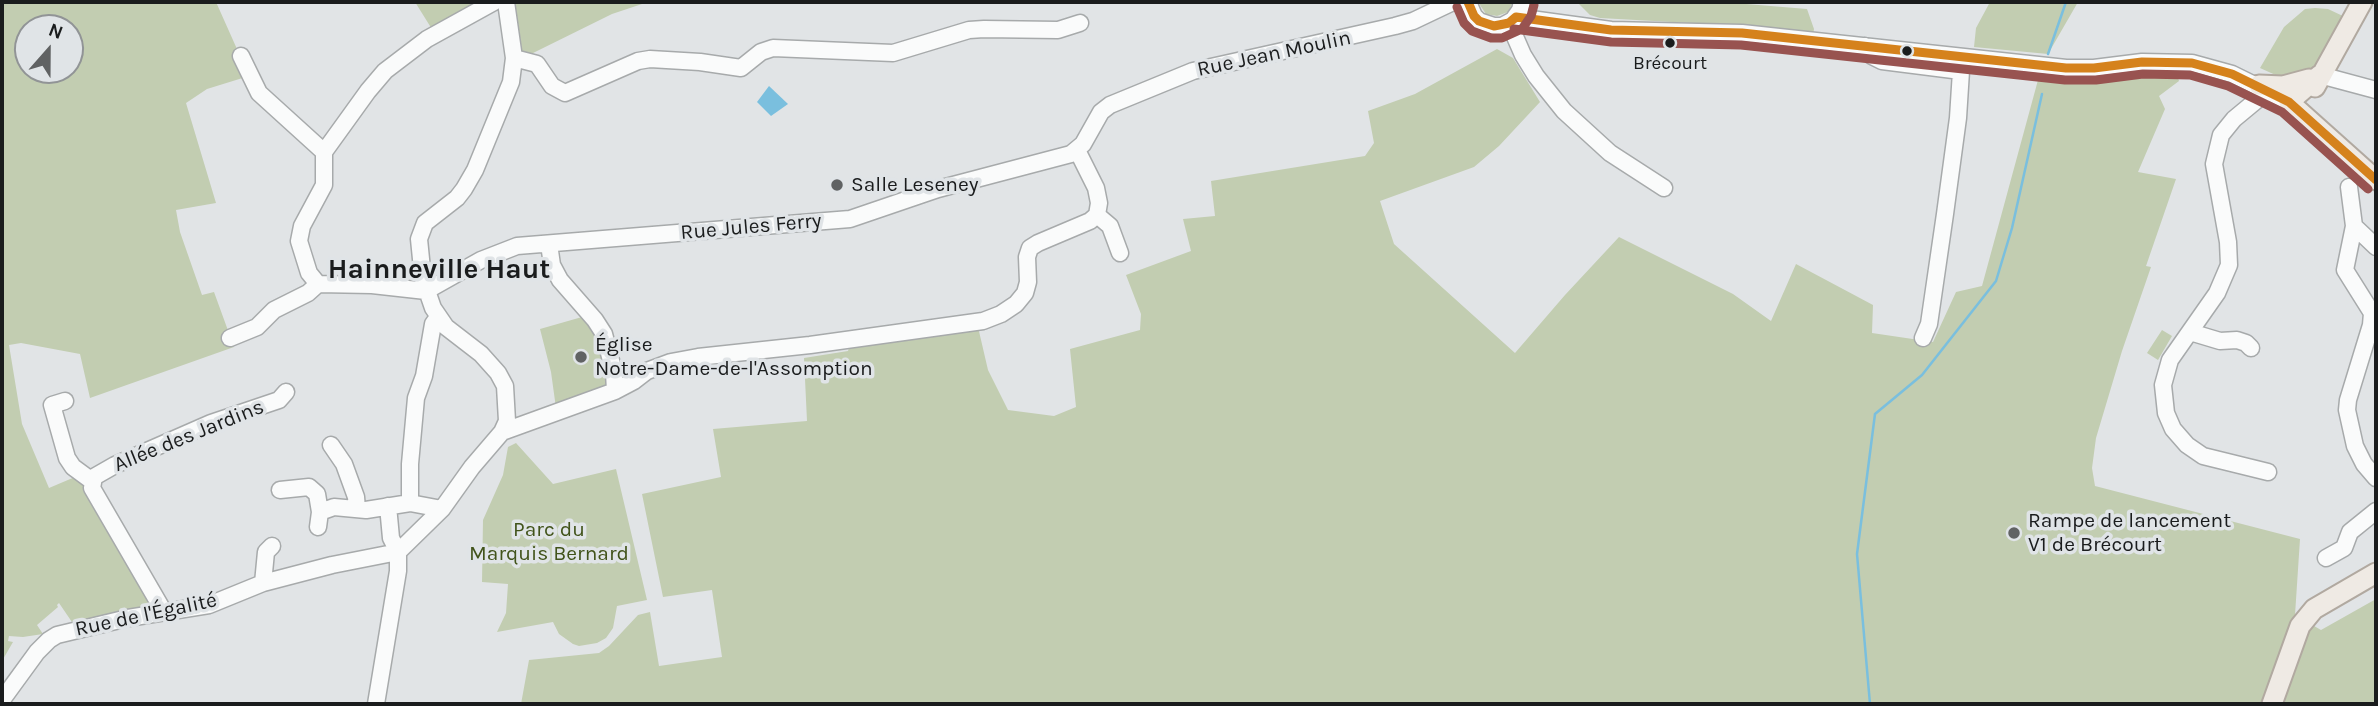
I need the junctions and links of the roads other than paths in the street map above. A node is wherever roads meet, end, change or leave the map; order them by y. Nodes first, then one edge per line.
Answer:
1 (1453, 2) edge
2 (1468, 2) edge
3 (2362, 2) edge
4 (500, 3) edge
5 (1519, 11) edge
6 (1080, 23) dead end
7 (1561, 23) junction
8 (1865, 46) junction
9 (1523, 55) junction
10 (241, 56) dead end
11 (514, 58) junction
12 (2320, 75) junction
13 (2264, 88) junction
14 (2376, 90) edge
15 (2294, 106) junction
16 (1077, 150) junction
17 (324, 152) junction
18 (2376, 180) edge
19 (2349, 187) dead end
20 (1664, 188) dead end
21 (1097, 215) junction
22 (2354, 226) junction
23 (549, 244) junction
24 (2376, 247) edge
25 (1120, 253) dead end
26 (318, 284) junction
27 (426, 290) junction
28 (438, 317) junction
29 (2190, 332) junction
30 (230, 338) dead end
31 (1923, 338) dead end
32 (2251, 348) dead end
33 (286, 391) dead end
34 (615, 391) junction
35 (65, 401) dead end
36 (502, 432) junction
37 (331, 444) dead end
38 (2268, 472) dead end
39 (2376, 478) edge
40 (92, 481) junction
41 (280, 490) dead end
42 (410, 503) junction
43 (388, 506) junction
44 (358, 509) junction
45 (442, 509) junction
46 (2376, 510) edge
47 (272, 546) dead end
48 (398, 552) junction
49 (2326, 558) dead end
50 (2376, 573) edge
51 (263, 583) junction
52 (164, 612) junction
53 (2, 700) edge
54 (376, 704) edge
55 (2272, 704) edge

1 - 16 street, Rue Jean Moulin
2 - 5 street
3 - 12 main road
4 - 11 street
4 - 17 street
5 - 7 street
5 - 9 street
6 - 11 street
7 - 8 street
7 - 9 street
8 - 13 street
8 - 31 street
9 - 20 street
10 - 17 street
11 - 27 street
12 - 13 main road
12 - 14 street
12 - 15 main road
13 - 15 street
13 - 29 street
15 - 18 main road
16 - 21 street
16 - 23 street, Rue Jules Ferry
17 - 26 street
19 - 22 street
21 - 25 street
21 - 34 street
22 - 24 street
22 - 39 street
23 - 27 street, Rue Jules Ferry
23 - 34 street
26 - 27 street
26 - 30 street
27 - 28 street
28 - 36 street
28 - 42 street
29 - 32 street
29 - 38 street
33 - 40 street, Allée des Jardins
34 - 36 street
35 - 40 street, Allée des Jardins
36 - 45 street
37 - 44 street
40 - 52 street, Allée des Jardins
41 - 44 street
42 - 43 street
42 - 45 street
43 - 44 street
43 - 48 street
45 - 48 street
46 - 49 street
47 - 51 street
48 - 51 street, Rue de l'Égalité
48 - 54 street
50 - 55 main road
51 - 52 street, Rue de l'Égalité
52 - 53 street, Rue de l'Égalité

